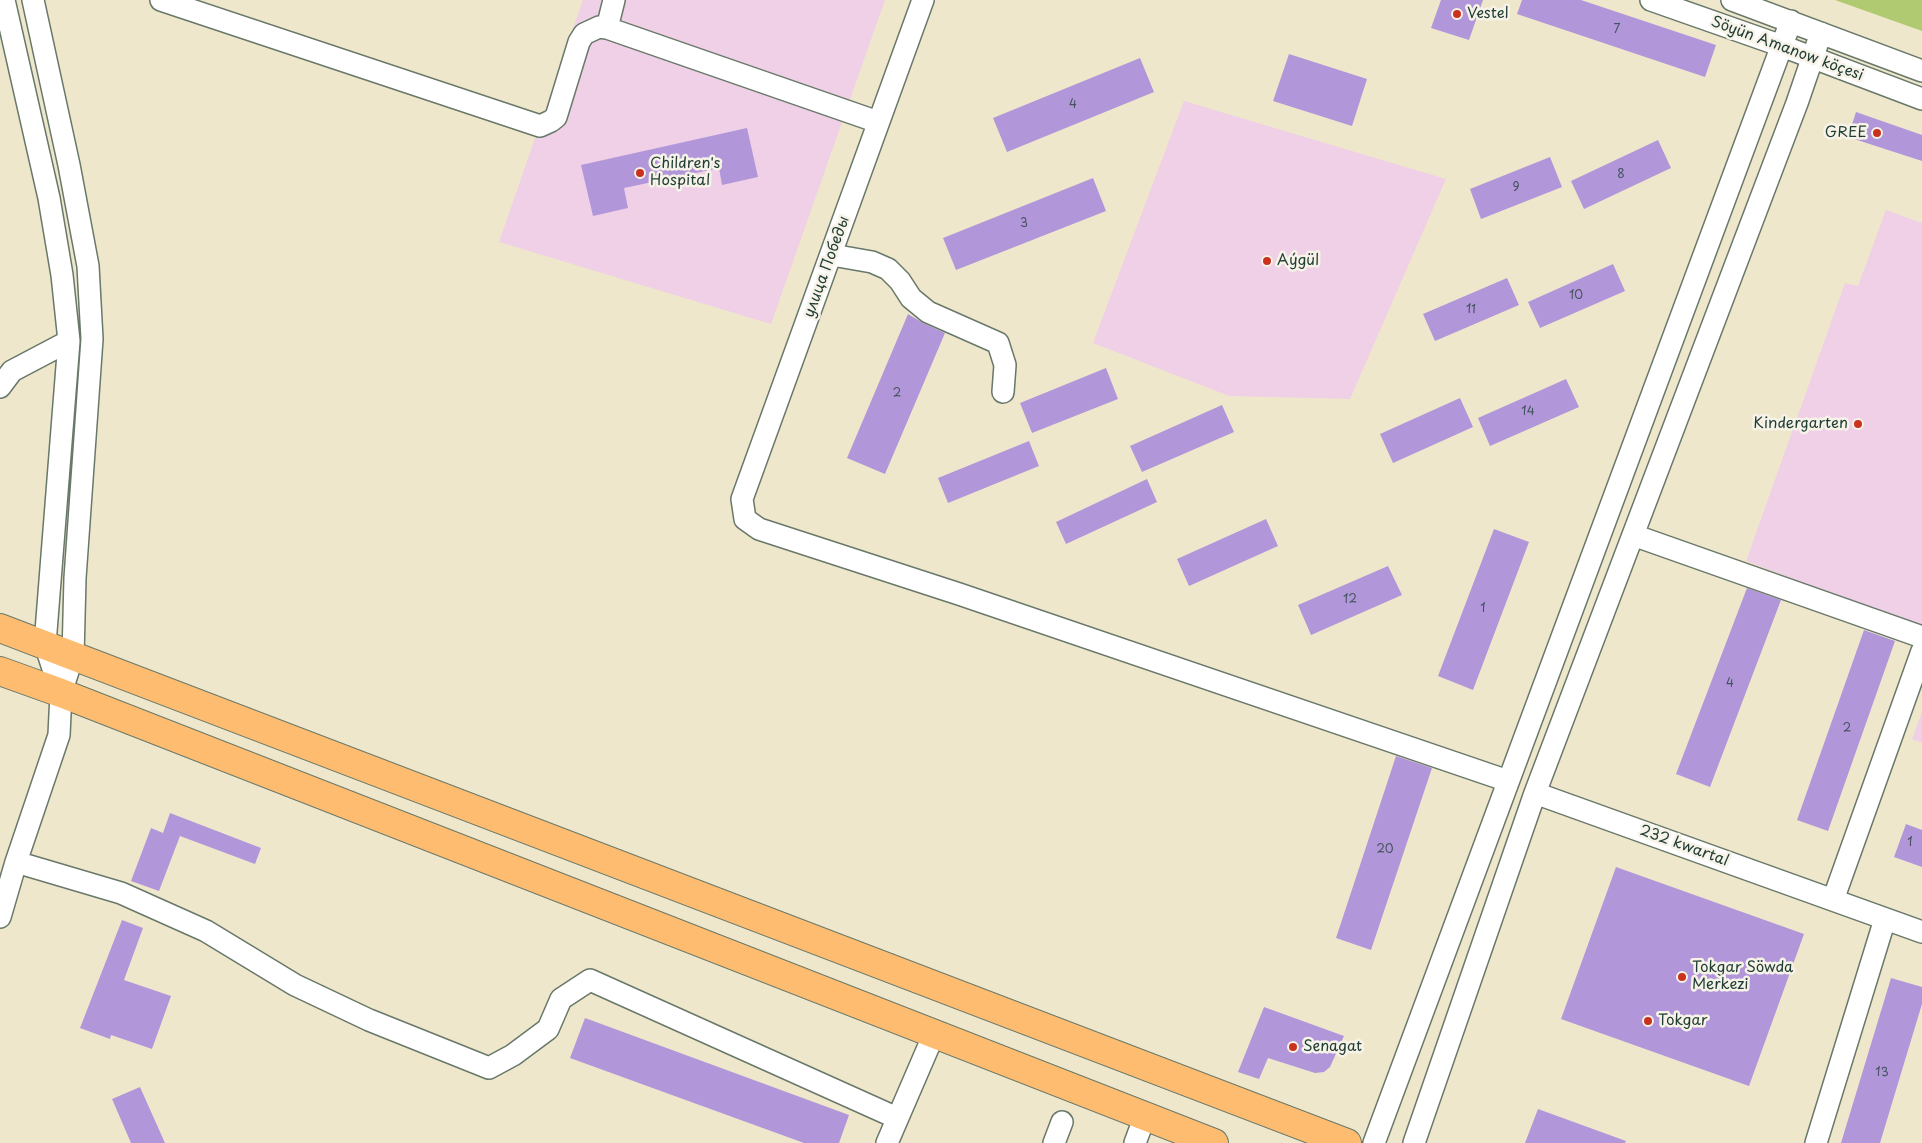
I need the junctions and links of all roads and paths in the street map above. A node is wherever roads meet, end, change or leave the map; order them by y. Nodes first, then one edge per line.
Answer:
1 (4, 0) edge
2 (33, 0) edge
3 (162, 0) edge
4 (614, 0) edge
5 (923, 0) edge
6 (1651, 0) edge
7 (1732, 0) edge
8 (1791, 21) junction
9 (607, 28) junction
10 (1821, 33) junction
11 (1782, 46) junction
12 (1812, 58) junction
13 (1922, 71) edge
14 (1922, 99) edge
15 (878, 122) junction
16 (832, 256) junction
17 (69, 341) junction
18 (0, 387) edge
19 (1003, 392) dead end
20 (1633, 535) junction
21 (0, 628) edge
22 (1922, 637) edge
23 (45, 644) junction
24 (1922, 651) edge
25 (73, 656) junction
26 (0, 671) edge
27 (61, 693) junction
28 (1508, 781) junction
29 (1534, 793) junction
30 (16, 862) junction
31 (1833, 900) junction
32 (0, 916) edge
33 (1885, 919) junction
34 (1922, 932) edge
35 (934, 1034) junction
36 (1145, 1116) junction
37 (897, 1118) junction
38 (1062, 1122) dead end
39 (887, 1143) edge
40 (1054, 1143) edge
41 (1135, 1143) edge
42 (1214, 1143) edge
43 (1347, 1143) edge
44 (1374, 1143) edge
45 (1414, 1143) edge
46 (1816, 1143) edge

1 - 17 street
2 - 25 street
3 - 9 street
4 - 9 street
5 - 15 street, улица Победы
6 - 11 street, Söyün Amanow köçesi
7 - 8 street, Söyün Amanow köçesi
8 - 10 street, Söyün Amanow köçesi
8 - 11 street
9 - 15 street
10 - 12 street
10 - 13 street, Söyün Amanow köçesi
11 - 12 street, Söyün Amanow köçesi
11 - 28 street
12 - 14 street, Söyün Amanow köçesi
12 - 20 street
15 - 16 street, улица Победы
16 - 19 street
16 - 28 street, улица Победы
17 - 18 street
17 - 23 street
20 - 22 street
20 - 29 street
21 - 23 main road
23 - 25 main road
23 - 27 street
24 - 31 street
25 - 27 street
25 - 43 main road
26 - 27 main road
27 - 30 street
27 - 35 main road
28 - 44 street
29 - 31 street, 232 kwartal
29 - 45 street
30 - 32 street
30 - 37 street
31 - 33 street, 232 kwartal
33 - 34 street, 232 kwartal
33 - 46 street
35 - 36 main road
35 - 37 street
36 - 41 street
36 - 42 main road
37 - 39 street
38 - 40 street

